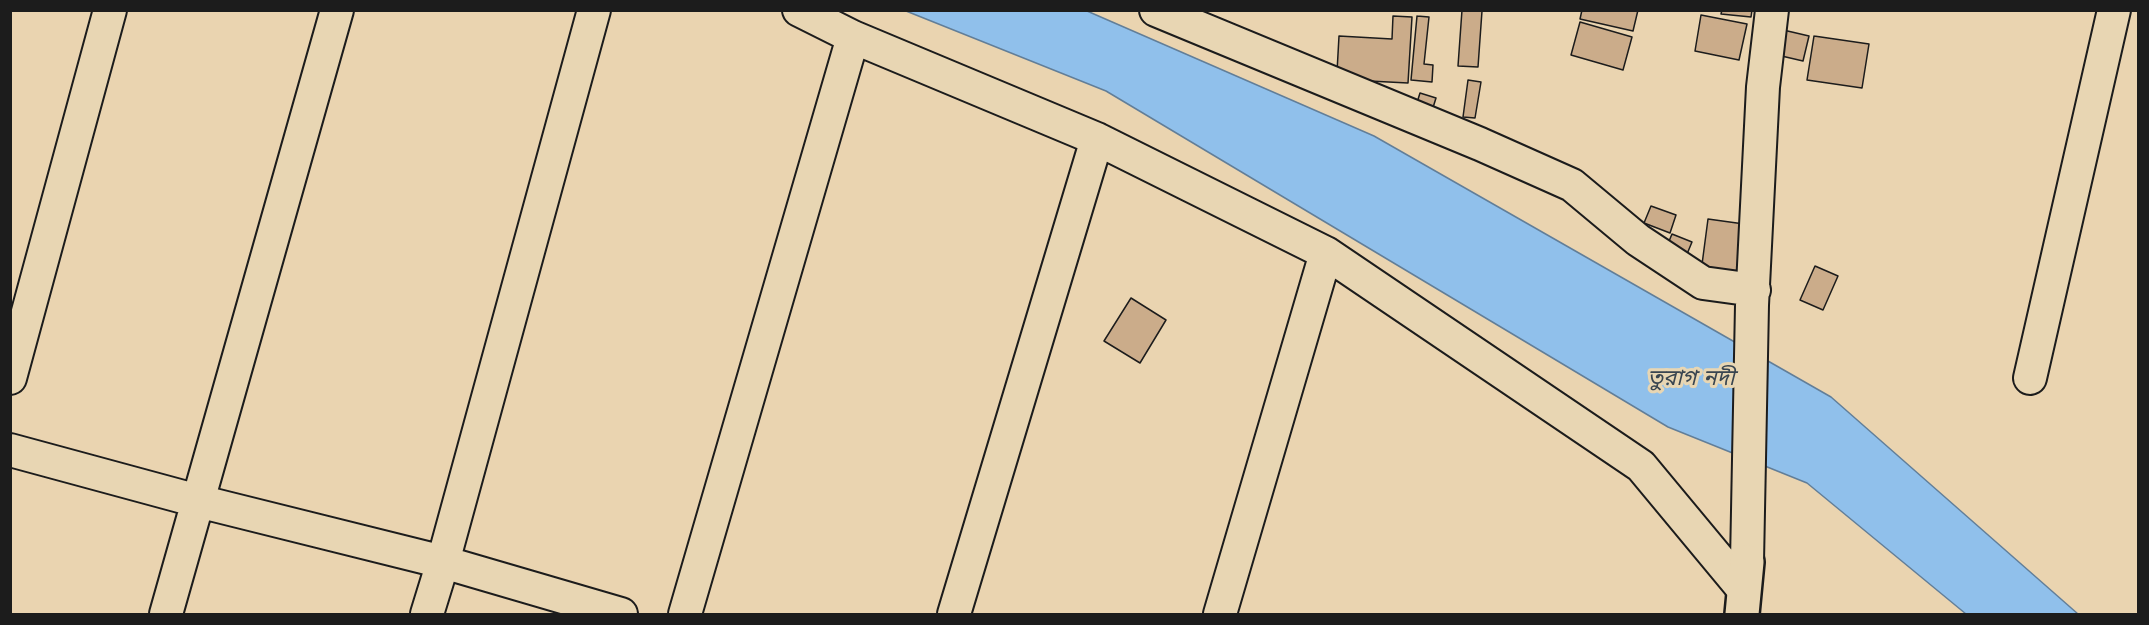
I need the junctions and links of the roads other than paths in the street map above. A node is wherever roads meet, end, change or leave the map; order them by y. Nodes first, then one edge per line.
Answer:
1 (110, 10) edge
2 (337, 10) edge
3 (594, 10) edge
4 (799, 10) edge
5 (1156, 10) edge
6 (1772, 10) edge
7 (2114, 10) edge
8 (853, 37) junction
9 (1097, 139) junction
10 (1326, 252) junction
11 (1753, 297) junction
12 (10, 378) edge
13 (2030, 378) dead end
14 (10, 450) edge
15 (198, 501) junction
16 (443, 562) junction
17 (1744, 589) edge
18 (166, 615) edge
19 (427, 615) edge
20 (621, 615) edge
21 (685, 615) edge
22 (954, 615) edge
23 (1220, 615) edge

1 - 12 street
2 - 15 street
3 - 16 street
4 - 8 street
5 - 11 street
6 - 11 street
7 - 13 street
8 - 9 street
8 - 21 street
9 - 10 street
9 - 22 street
10 - 17 street
10 - 23 street
11 - 17 street
14 - 15 street
15 - 16 street
15 - 18 street
16 - 19 street
16 - 20 street

